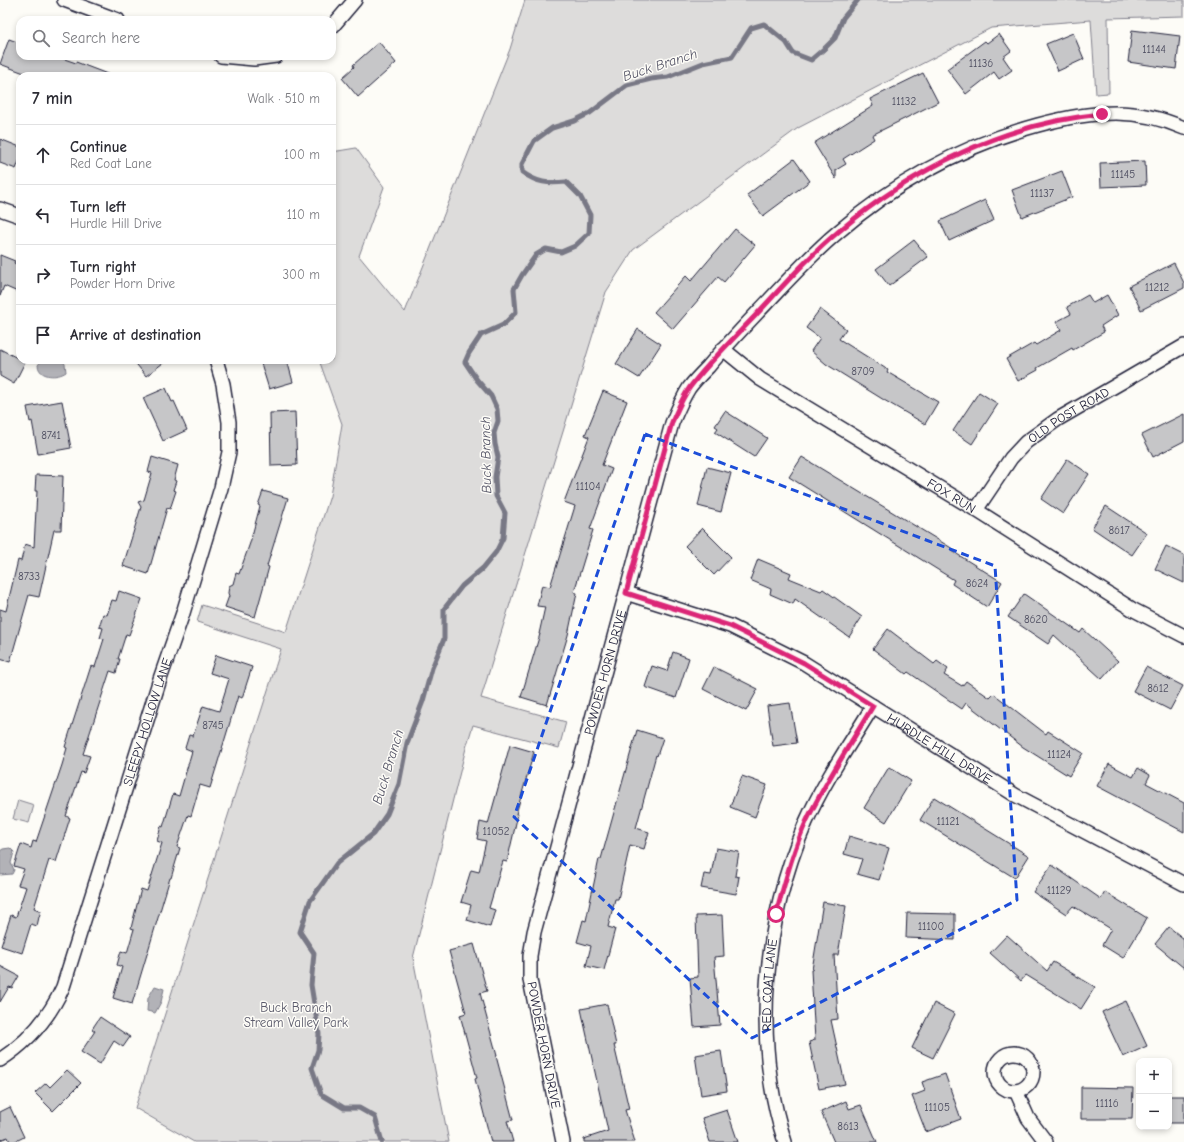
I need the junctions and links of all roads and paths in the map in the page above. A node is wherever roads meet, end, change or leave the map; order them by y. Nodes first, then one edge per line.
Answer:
1 (64, 0) edge
2 (355, 0) edge
3 (107, 16) edge
4 (336, 22) edge
5 (1184, 128) edge
6 (0, 209) edge
7 (16, 215) edge
8 (1184, 346) edge
9 (722, 350) junction
10 (217, 364) edge
11 (976, 510) junction
12 (626, 593) junction
13 (1184, 636) edge
14 (873, 706) junction
15 (1184, 884) edge
16 (0, 1060) edge
17 (1016, 1091) dead end
18 (563, 1142) edge
19 (785, 1142) edge
20 (1046, 1142) edge

1 - 3 street
2 - 4 street
5 - 9 street, POWDER HORN DRIVE
6 - 7 street
8 - 11 street, OLD POST ROAD
9 - 11 street, FOX RUN
9 - 12 street, POWDER HORN DRIVE
10 - 16 street, SLEEPY HOLLOW LANE
11 - 13 street, FOX RUN
12 - 14 street, HURDLE HILL DRIVE
12 - 18 street, POWDER HORN DRIVE
14 - 15 street, HURDLE HILL DRIVE
14 - 19 street, RED COAT LANE
17 - 20 street

